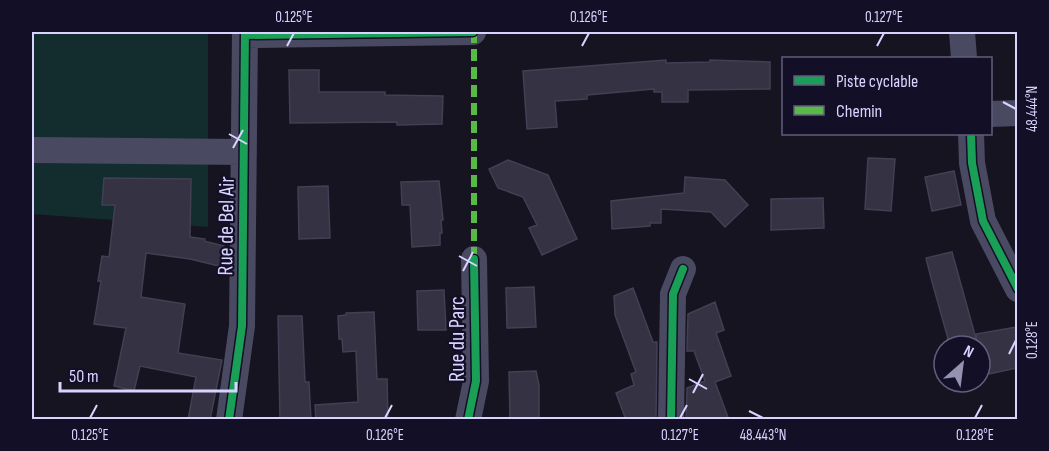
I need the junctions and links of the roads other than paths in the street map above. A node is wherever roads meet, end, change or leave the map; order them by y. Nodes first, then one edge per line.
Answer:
1 (473, 32) edge
2 (962, 32) edge
3 (245, 33) edge
4 (964, 57) edge
5 (1017, 113) edge
6 (992, 114) edge
7 (971, 135) edge
8 (32, 150) edge
9 (244, 152) junction
10 (474, 259) dead end
11 (683, 269) dead end
12 (1017, 289) edge
13 (229, 420) edge
14 (468, 420) edge
15 (671, 420) edge

1 - 3 street
2 - 4 street
3 - 9 street, Rue de Bel Air
5 - 6 street
7 - 12 street
8 - 9 street
9 - 13 street, Rue de Bel Air
10 - 14 street, Rue du Parc
11 - 15 street

